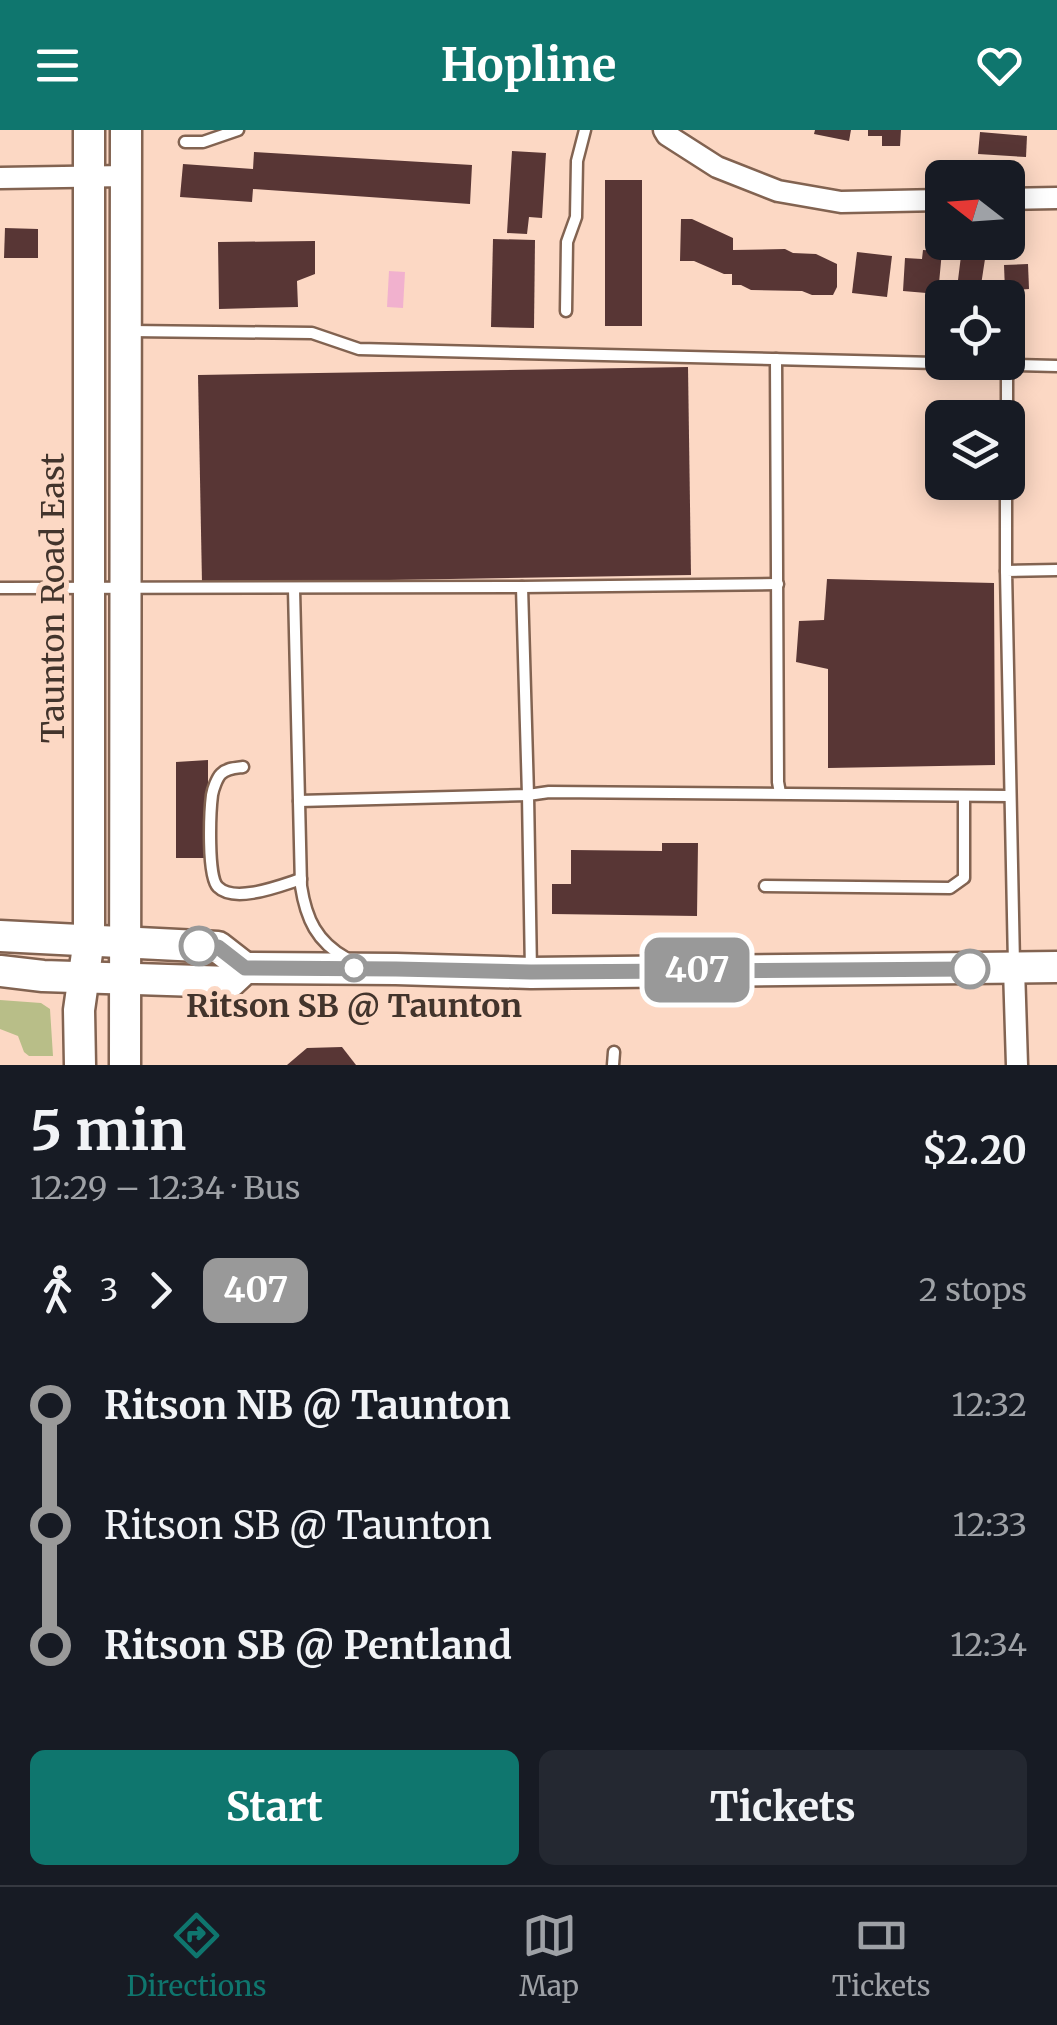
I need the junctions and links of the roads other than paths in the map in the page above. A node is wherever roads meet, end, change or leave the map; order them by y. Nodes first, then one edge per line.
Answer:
1 (89, 130) edge
2 (126, 130) edge
3 (238, 130) edge
4 (585, 130) edge
5 (664, 130) edge
6 (185, 142) dead end
7 (89, 176) junction
8 (126, 176) junction
9 (0, 178) edge
10 (1057, 198) edge
11 (1025, 199) edge
12 (925, 200) edge
13 (566, 311) dead end
14 (126, 332) junction
15 (776, 359) junction
16 (925, 363) edge
17 (1025, 365) edge
18 (1057, 366) edge
19 (1006, 500) edge
20 (1006, 570) junction
21 (1057, 570) edge
22 (778, 584) junction
23 (0, 588) edge
24 (294, 588) junction
25 (522, 588) junction
26 (88, 589) junction
27 (125, 590) junction
28 (243, 766) dead end
29 (780, 794) junction
30 (528, 795) junction
31 (1009, 796) junction
32 (964, 797) junction
33 (299, 801) junction
34 (300, 883) junction
35 (765, 886) dead end
36 (0, 936) edge
37 (89, 939) junction
38 (126, 941) junction
39 (1057, 967) edge
40 (245, 968) junction
41 (364, 968) junction
42 (1014, 968) junction
43 (0, 971) edge
44 (531, 972) junction
45 (84, 977) junction
46 (126, 979) junction
47 (614, 1052) dead end
48 (80, 1065) edge
49 (125, 1065) edge
50 (614, 1065) edge
51 (1017, 1065) edge

1 - 7 main road, Taunton Road East
2 - 8 main road
3 - 6 lane
4 - 13 lane
5 - 12 street
7 - 8 street
7 - 9 street
7 - 26 main road, Taunton Road East
8 - 14 main road
10 - 11 street
14 - 15 lane
14 - 27 main road
15 - 16 lane
15 - 22 lane
17 - 18 lane
19 - 20 lane
20 - 21 lane
20 - 31 lane
22 - 25 lane
22 - 29 lane
23 - 26 lane
24 - 25 lane
24 - 27 lane
24 - 33 lane
25 - 30 lane
26 - 27 lane
26 - 37 main road, Taunton Road East
27 - 38 main road
28 - 34 lane
29 - 30 lane
29 - 32 lane
30 - 33 lane
30 - 44 lane
31 - 32 lane
31 - 42 lane
32 - 35 lane
33 - 34 lane
34 - 41 lane
36 - 37 main road
37 - 38 main road
37 - 45 main road, Taunton Road East
38 - 40 main road
38 - 46 main road
39 - 42 main road
40 - 41 main road
40 - 46 main road
41 - 44 main road
42 - 44 main road
42 - 51 street
43 - 45 main road
45 - 46 main road
45 - 48 main road, Taunton Road East
46 - 49 main road
47 - 50 lane

